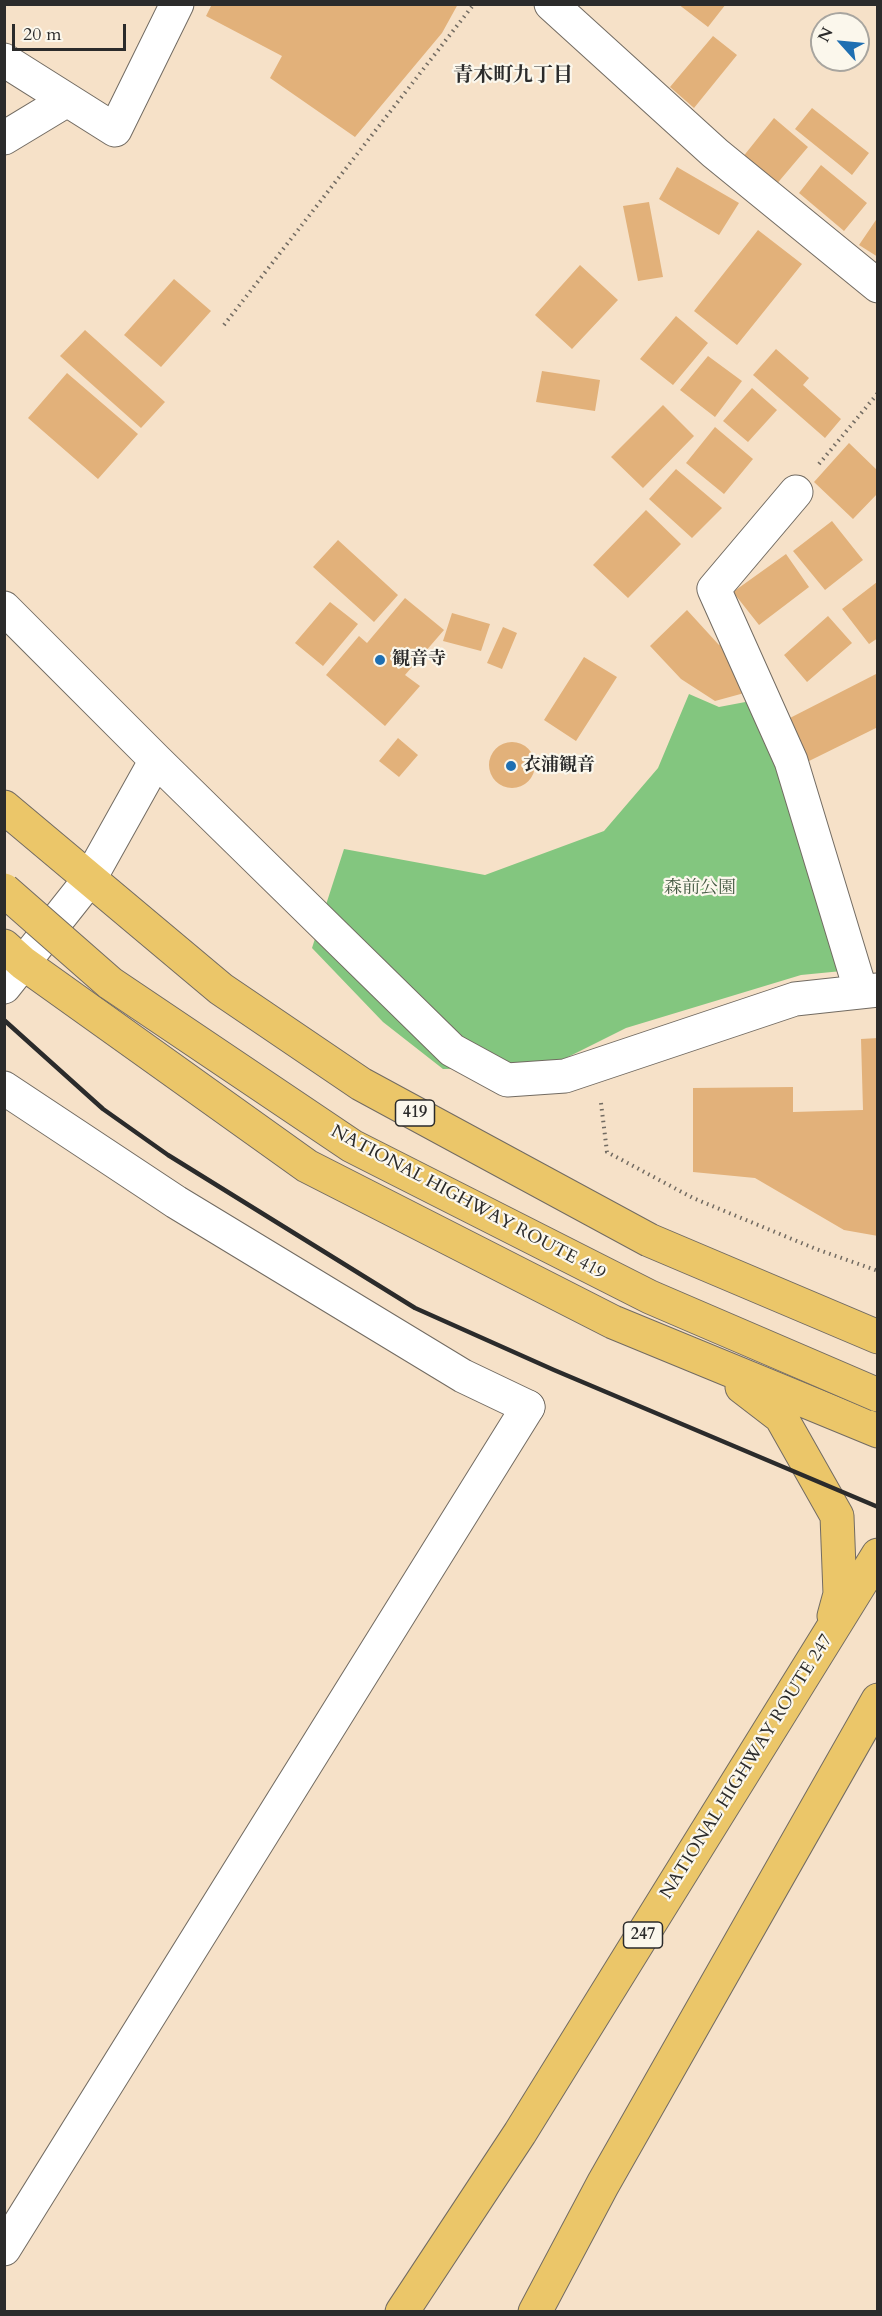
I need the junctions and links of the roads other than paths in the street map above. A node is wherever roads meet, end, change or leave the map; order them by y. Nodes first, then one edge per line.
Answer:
1 (177, 4) edge
2 (551, 4) edge
3 (4, 60) edge
4 (67, 100) junction
5 (4, 138) edge
6 (878, 286) edge
7 (796, 492) road end
8 (4, 608) edge
9 (156, 760) junction
10 (4, 807) edge
11 (89, 880) junction
12 (4, 890) edge
13 (11, 965) edge
14 (869, 991) edge
15 (4, 1088) edge
16 (878, 1337) edge
17 (708, 1361) junction
18 (878, 1395) edge
19 (878, 1431) edge
20 (878, 1555) edge
21 (828, 1635) junction
22 (878, 1700) edge
23 (4, 2249) edge
24 (402, 2312) edge
25 (535, 2312) edge

1 - 4 street
2 - 6 street
3 - 4 street
4 - 5 street
7 - 14 street
8 - 9 street
9 - 11 street
9 - 14 street
10 - 11 highway, 419
11 - 13 street
11 - 16 highway, 419
12 - 18 highway, NATIONAL HIGHWAY ROUTE 419, bridge
13 - 17 highway
15 - 23 street
17 - 19 highway
17 - 21 highway
20 - 21 highway, NATIONAL HIGHWAY ROUTE 247 / 247
21 - 24 highway, NATIONAL HIGHWAY ROUTE 247 / 247
22 - 25 highway

